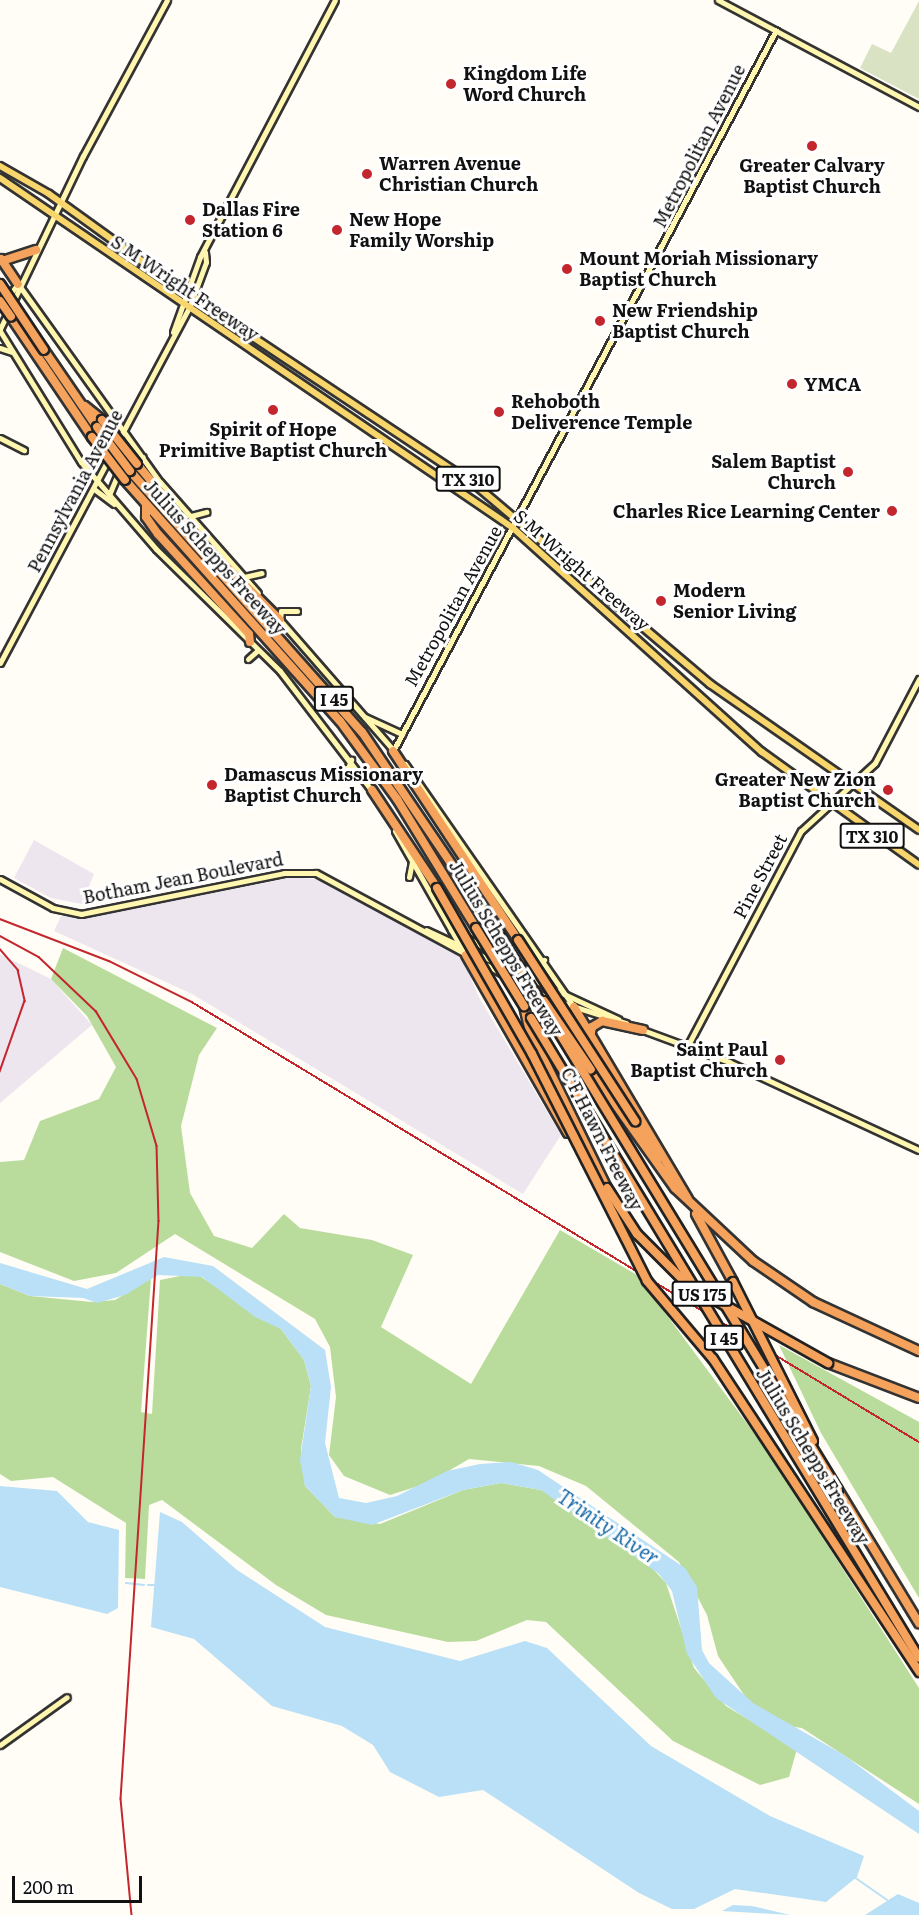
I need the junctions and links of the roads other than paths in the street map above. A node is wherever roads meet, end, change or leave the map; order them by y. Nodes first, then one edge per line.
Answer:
1 (167, 0) edge
2 (335, 0) edge
3 (718, 0) edge
4 (776, 30) junction
5 (919, 106) edge
6 (0, 166) edge
7 (0, 178) edge
8 (61, 203) junction
9 (55, 213) junction
10 (36, 250) junction
11 (205, 252) junction
12 (1, 260) edge
13 (0, 284) edge
14 (18, 284) junction
15 (185, 292) junction
16 (193, 298) junction
17 (0, 302) edge
18 (181, 303) junction
19 (0, 306) edge
20 (189, 308) junction
21 (0, 330) edge
22 (173, 332) junction
23 (0, 348) edge
24 (12, 351) junction
25 (79, 401) junction
26 (124, 430) junction
27 (0, 438) edge
28 (24, 450) dead end
29 (143, 457) junction
30 (98, 481) junction
31 (94, 489) junction
32 (109, 495) junction
33 (146, 505) junction
34 (123, 511) junction
35 (206, 512) dead end
36 (190, 515) junction
37 (518, 518) junction
38 (513, 528) junction
39 (262, 573) dead end
40 (244, 577) junction
41 (297, 611) dead end
42 (280, 620) junction
43 (250, 642) junction
44 (258, 650) junction
45 (248, 659) dead end
46 (0, 663) edge
47 (919, 679) edge
48 (365, 717) junction
49 (402, 734) junction
50 (393, 751) junction
51 (351, 760) junction
52 (337, 769) dead end
53 (852, 784) junction
54 (372, 789) junction
55 (827, 803) junction
56 (919, 830) edge
57 (411, 860) junction
58 (919, 865) edge
59 (418, 872) junction
60 (0, 879) edge
61 (424, 930) junction
62 (452, 930) junction
63 (457, 941) junction
64 (466, 955) junction
65 (544, 960) junction
66 (562, 983) junction
67 (529, 984) junction
68 (560, 993) junction
69 (572, 996) junction
70 (547, 998) junction
71 (574, 1007) junction
72 (531, 1018) junction
73 (619, 1020) junction
74 (643, 1030) junction
75 (590, 1040) junction
76 (688, 1045) junction
77 (919, 1150) edge
78 (585, 1159) junction
79 (686, 1196) junction
80 (919, 1351) edge
81 (919, 1398) edge
82 (838, 1490) junction
83 (919, 1623) edge
84 (919, 1658) edge
85 (919, 1672) edge
86 (67, 1697) dead end
87 (0, 1745) edge

1 - 8 main road
2 - 11 main road, Pennsylvania Avenue
3 - 4 main road
4 - 5 main road
4 - 37 main road, Metropolitan Avenue
6 - 8 main road, S M Wright Freeway
7 - 9 main road, S M Wright Freeway
8 - 9 main road
8 - 15 main road, S M Wright Freeway / TX 310
9 - 10 main road
9 - 18 main road, S M Wright Freeway / TX 310
10 - 12 highway
10 - 14 main road
11 - 15 main road, Pennsylvania Avenue
11 - 16 main road, Pennsylvania Avenue
12 - 14 highway
13 - 25 highway, Julius Schepps Freeway / I 45, bridge
14 - 19 main road
14 - 21 main road
14 - 26 main road, Julius Schepps Freeway
15 - 16 main road, S M Wright Freeway / TX 310
15 - 18 main road, Pennsylvania Avenue
16 - 20 main road, Pennsylvania Avenue
16 - 37 main road, S M Wright Freeway / TX 310
17 - 33 highway, Julius Schepps Freeway / I 45, bridge
18 - 20 main road, S M Wright Freeway / TX 310
18 - 22 main road, Pennsylvania Avenue
20 - 22 main road, Pennsylvania Avenue
20 - 38 main road, S M Wright Freeway / TX 310
21 - 24 main road, Julius Schepps Freeway
22 - 26 main road, Pennsylvania Avenue
23 - 24 main road
24 - 30 main road, Julius Schepps Freeway
25 - 42 highway, bridge
25 - 67 highway, Julius Schepps Freeway / I 45, bridge
26 - 29 main road, Julius Schepps Freeway
26 - 30 main road, Pennsylvania Avenue
27 - 28 main road
29 - 32 main road
29 - 36 main road, Julius Schepps Freeway
30 - 31 main road, Pennsylvania Avenue
30 - 32 main road, Julius Schepps Freeway
31 - 34 main road
31 - 46 main road, Pennsylvania Avenue
32 - 34 main road, Julius Schepps Freeway
33 - 43 highway
33 - 72 highway, Julius Schepps Freeway / I 45, bridge
34 - 43 main road, Julius Schepps Freeway
35 - 36 main road
36 - 40 main road, Julius Schepps Freeway
37 - 38 main road, Metropolitan Avenue
37 - 53 main road, S M Wright Freeway / TX 310
38 - 49 main road, Metropolitan Avenue
38 - 55 main road, S M Wright Freeway / TX 310
39 - 40 main road
40 - 42 main road, Julius Schepps Freeway
41 - 42 main road
42 - 48 main road, Julius Schepps Freeway
43 - 44 main road, Julius Schepps Freeway
44 - 45 main road
44 - 51 main road, Julius Schepps Freeway
47 - 53 main road, Pine Street
48 - 49 main road
48 - 50 main road, Julius Schepps Freeway
49 - 50 main road, Metropolitan Avenue
50 - 65 main road, Julius Schepps Freeway
50 - 79 highway, bridge
51 - 52 main road
51 - 54 main road, Julius Schepps Freeway
53 - 55 main road, Pine Street
53 - 56 main road, S M Wright Freeway / TX 310
54 - 57 main road, Julius Schepps Freeway
54 - 78 highway, bridge
55 - 58 main road, S M Wright Freeway / TX 310
55 - 76 main road, Pine Street
57 - 59 main road, Julius Schepps Freeway
57 - 59 main road
59 - 62 main road, Julius Schepps Freeway
60 - 61 main road, Botham Jean Boulevard
61 - 63 main road
61 - 64 main road, Botham Jean Boulevard
62 - 63 main road, Julius Schepps Freeway
62 - 65 main road
63 - 64 main road, Julius Schepps Freeway
63 - 68 main road
64 - 70 main road, Botham Jean Boulevard
64 - 78 highway, bridge
65 - 66 main road, Julius Schepps Freeway
66 - 68 main road
66 - 69 main road, Julius Schepps Freeway
67 - 80 highway, C F Hawn Freeway, bridge
67 - 82 highway, Julius Schepps Freeway / I 45, bridge
68 - 69 main road
68 - 70 main road
69 - 71 main road, Julius Schepps Freeway
69 - 73 main road
70 - 71 main road, Botham Jean Boulevard
71 - 73 main road, Botham Jean Boulevard
71 - 75 highway
72 - 81 highway, C F Hawn Freeway / US 175, bridge
72 - 84 highway, Julius Schepps Freeway / I 45, bridge
73 - 74 main road
74 - 75 highway
74 - 76 main road
75 - 79 highway
76 - 77 main road
78 - 85 highway, bridge
79 - 82 highway, bridge
82 - 83 highway, Julius Schepps Freeway / I 45
86 - 87 main road

